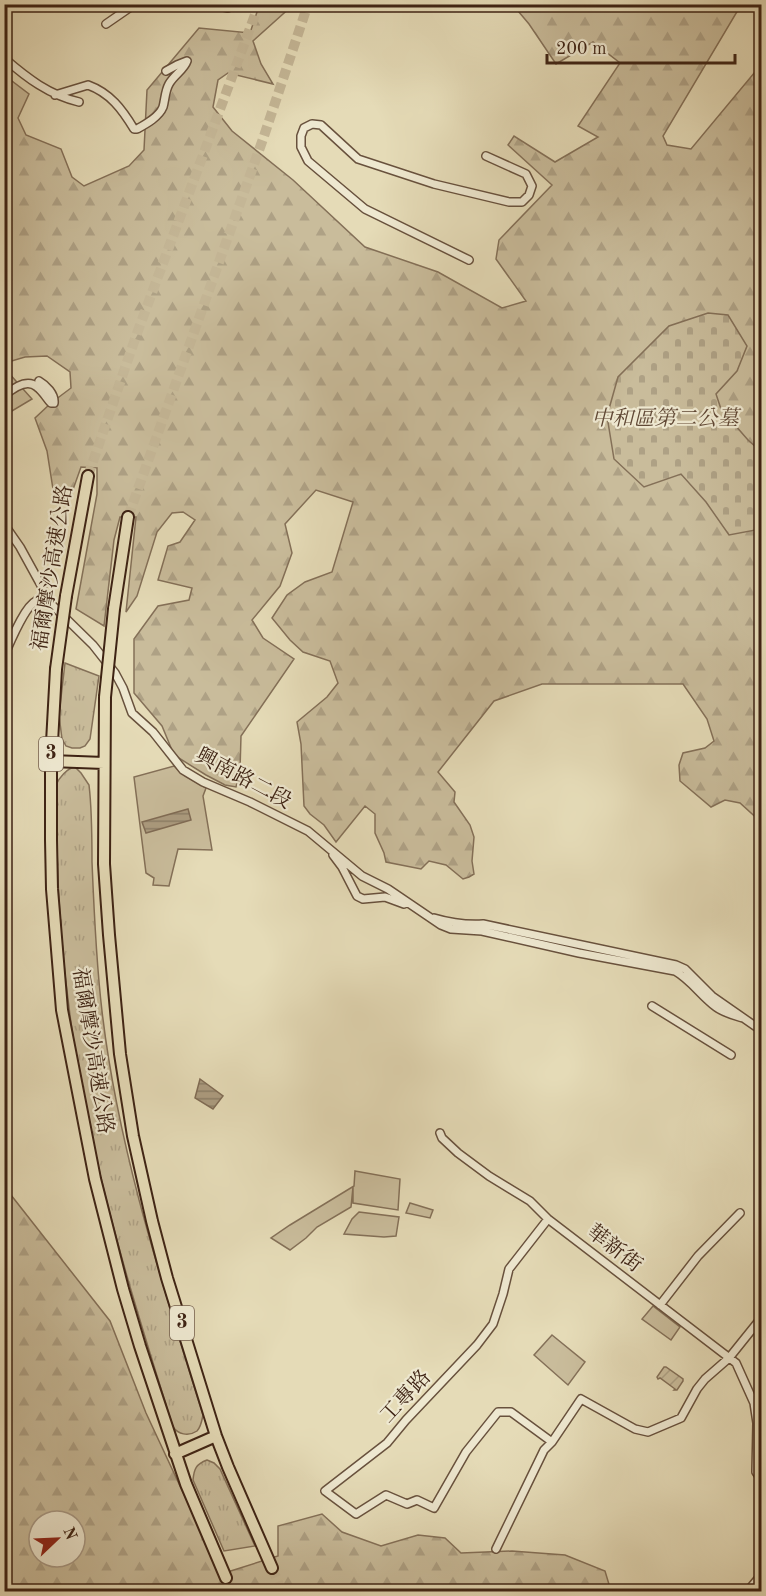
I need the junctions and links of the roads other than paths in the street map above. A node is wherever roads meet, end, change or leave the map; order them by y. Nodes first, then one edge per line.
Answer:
1 (135, 4) edge
2 (210, 4) edge
3 (228, 8) dead end
4 (106, 24) dead end
5 (4, 58) edge
6 (166, 71) dead end
7 (55, 95) junction
8 (79, 102) dead end
9 (486, 156) dead end
10 (469, 260) dead end
11 (39, 381) dead end
12 (4, 396) edge
13 (88, 476) tunnel mouth
14 (128, 517) tunnel mouth
15 (4, 524) edge
16 (45, 598) junction
17 (4, 656) edge
18 (51, 760) junction
19 (104, 763) junction
20 (322, 842) junction
21 (418, 910) junction
22 (652, 1006) dead end
23 (762, 1031) edge
24 (731, 1055) dead end
25 (440, 1132) dead end
26 (740, 1213) dead end
27 (548, 1219) junction
28 (660, 1305) junction
29 (762, 1317) edge
30 (729, 1358) junction
31 (216, 1436) junction
32 (552, 1442) junction
33 (175, 1455) junction
34 (762, 1481) edge
35 (495, 1549) dead end
36 (272, 1568) tunnel mouth
37 (762, 1574) edge
38 (226, 1578) tunnel mouth
39 (747, 1592) edge

1 - 4 street
2 - 3 street
5 - 7 street
6 - 7 street
7 - 8 street
9 - 10 street
11 - 12 street
13 - 18 highway, 福爾摩沙高速公路 / 3, bridge
14 - 19 highway, 福爾摩沙高速公路 / 3, bridge
15 - 16 street
16 - 17 street
16 - 20 street, 興南路二段
18 - 19 highway
18 - 33 highway, 福爾摩沙高速公路 / 3
19 - 31 highway, 福爾摩沙高速公路 / 3
20 - 21 street, 興南路二段
20 - 21 street, 興南路二段
21 - 23 street, 興南路二段
22 - 24 street
25 - 27 street, 華新街
26 - 28 street
27 - 28 street, 華新街
27 - 32 street, 工專路
28 - 30 street, 華新街
29 - 30 street
30 - 32 street
30 - 34 street, 華新街
31 - 33 highway
31 - 36 highway, 福爾摩沙高速公路 / 3
32 - 35 street
33 - 38 highway, 福爾摩沙高速公路 / 3
37 - 39 street

